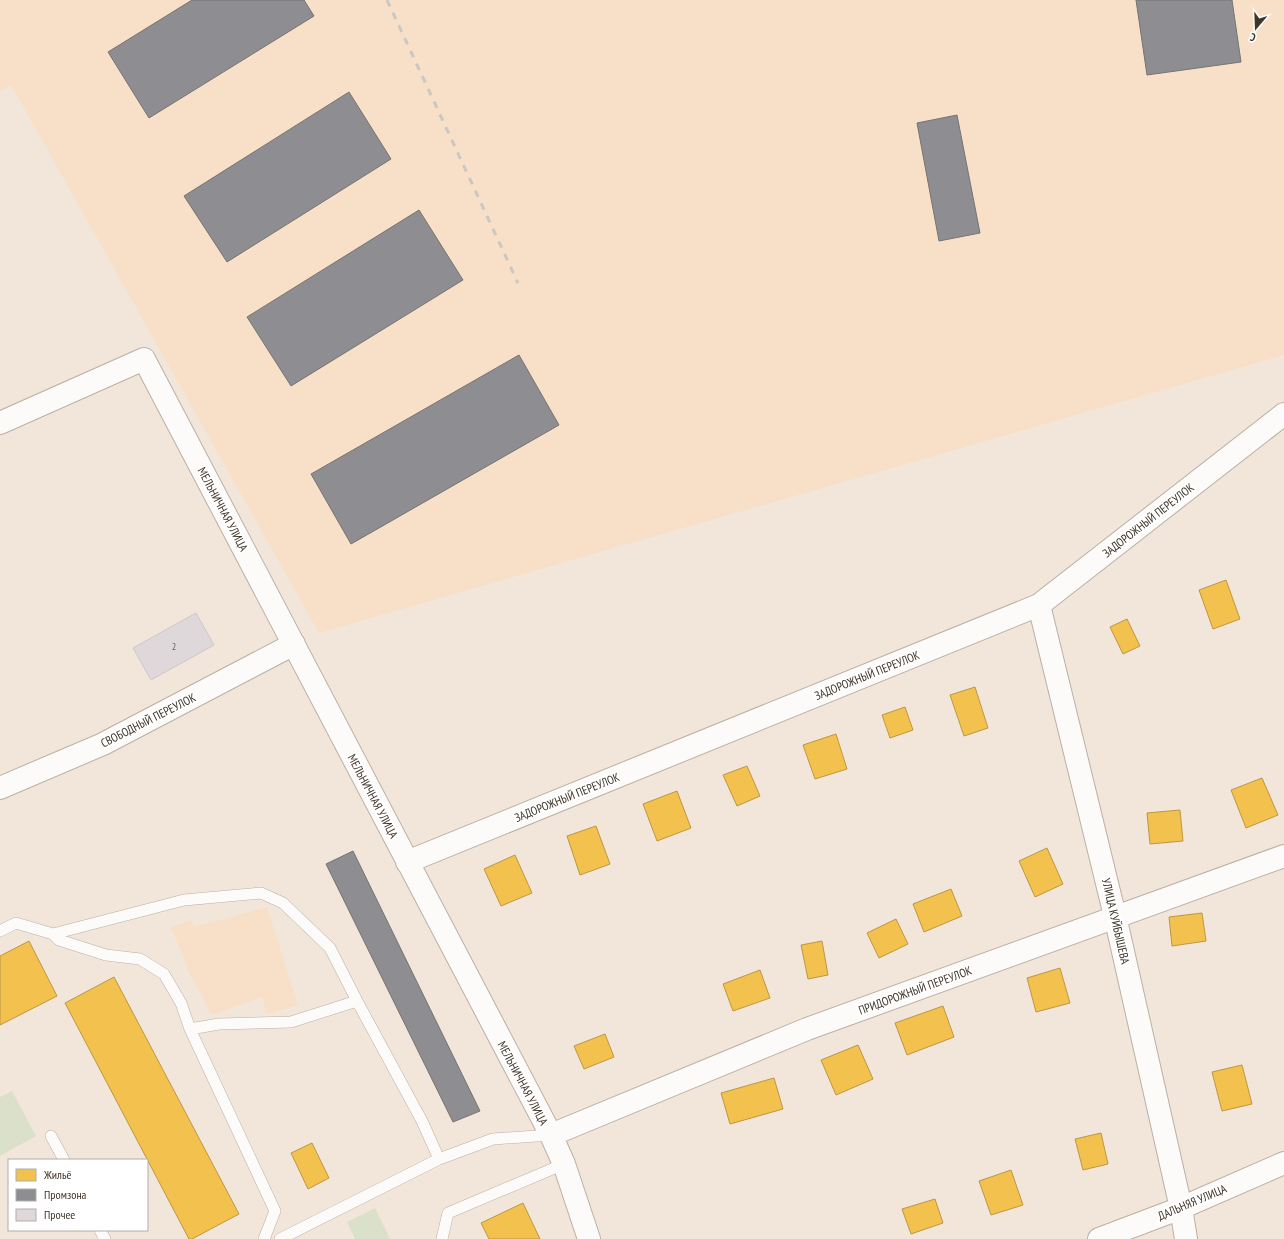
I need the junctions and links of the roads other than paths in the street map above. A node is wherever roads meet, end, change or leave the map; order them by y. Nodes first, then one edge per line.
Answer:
1 (1284, 414) edge
2 (0, 423) edge
3 (1039, 604) junction
4 (294, 644) junction
5 (0, 788) edge
6 (1284, 856) edge
7 (407, 862) junction
8 (1115, 916) junction
9 (0, 931) edge
10 (53, 934) junction
11 (357, 1001) junction
12 (190, 1029) junction
13 (551, 1135) junction
14 (51, 1136) dead end
15 (63, 1159) edge
16 (439, 1159) junction
17 (1284, 1163) edge
18 (564, 1164) junction
19 (1181, 1208) junction
20 (264, 1239) edge
21 (280, 1239) edge
22 (442, 1239) edge
23 (589, 1239) edge
24 (1099, 1239) edge
25 (1186, 1239) edge

1 - 3 street, ЗАДОРОЖНЫЙ ПЕРЕУЛОК
2 - 4 street, МЕЛЬНИЧНАЯ УЛИЦА
3 - 7 street, ЗАДОРОЖНЫЙ ПЕРЕУЛОК
3 - 8 street, УЛИЦА КУЙБЫШЕВА
4 - 5 street, СВОБОДНЫЙ ПЕРЕУЛОК
4 - 7 street, МЕЛЬНИЧНАЯ УЛИЦА
6 - 8 street, ПРИДОРОЖНЫЙ ПЕРЕУЛОК
7 - 13 street, МЕЛЬНИЧНАЯ УЛИЦА
8 - 13 street, ПРИДОРОЖНЫЙ ПЕРЕУЛОК
8 - 19 street, УЛИЦА КУЙБЫШЕВА
9 - 10 lane
10 - 11 lane
10 - 12 lane
11 - 12 lane
11 - 16 lane
12 - 20 lane
13 - 16 lane
13 - 18 street, МЕЛЬНИЧНАЯ УЛИЦА
14 - 15 lane
16 - 21 lane
17 - 19 street, ДАЛЬНЯЯ УЛИЦА
18 - 22 lane
18 - 23 street, МЕЛЬНИЧНАЯ УЛИЦА
19 - 24 street, ДАЛЬНЯЯ УЛИЦА
19 - 25 street, УЛИЦА КУЙБЫШЕВА

